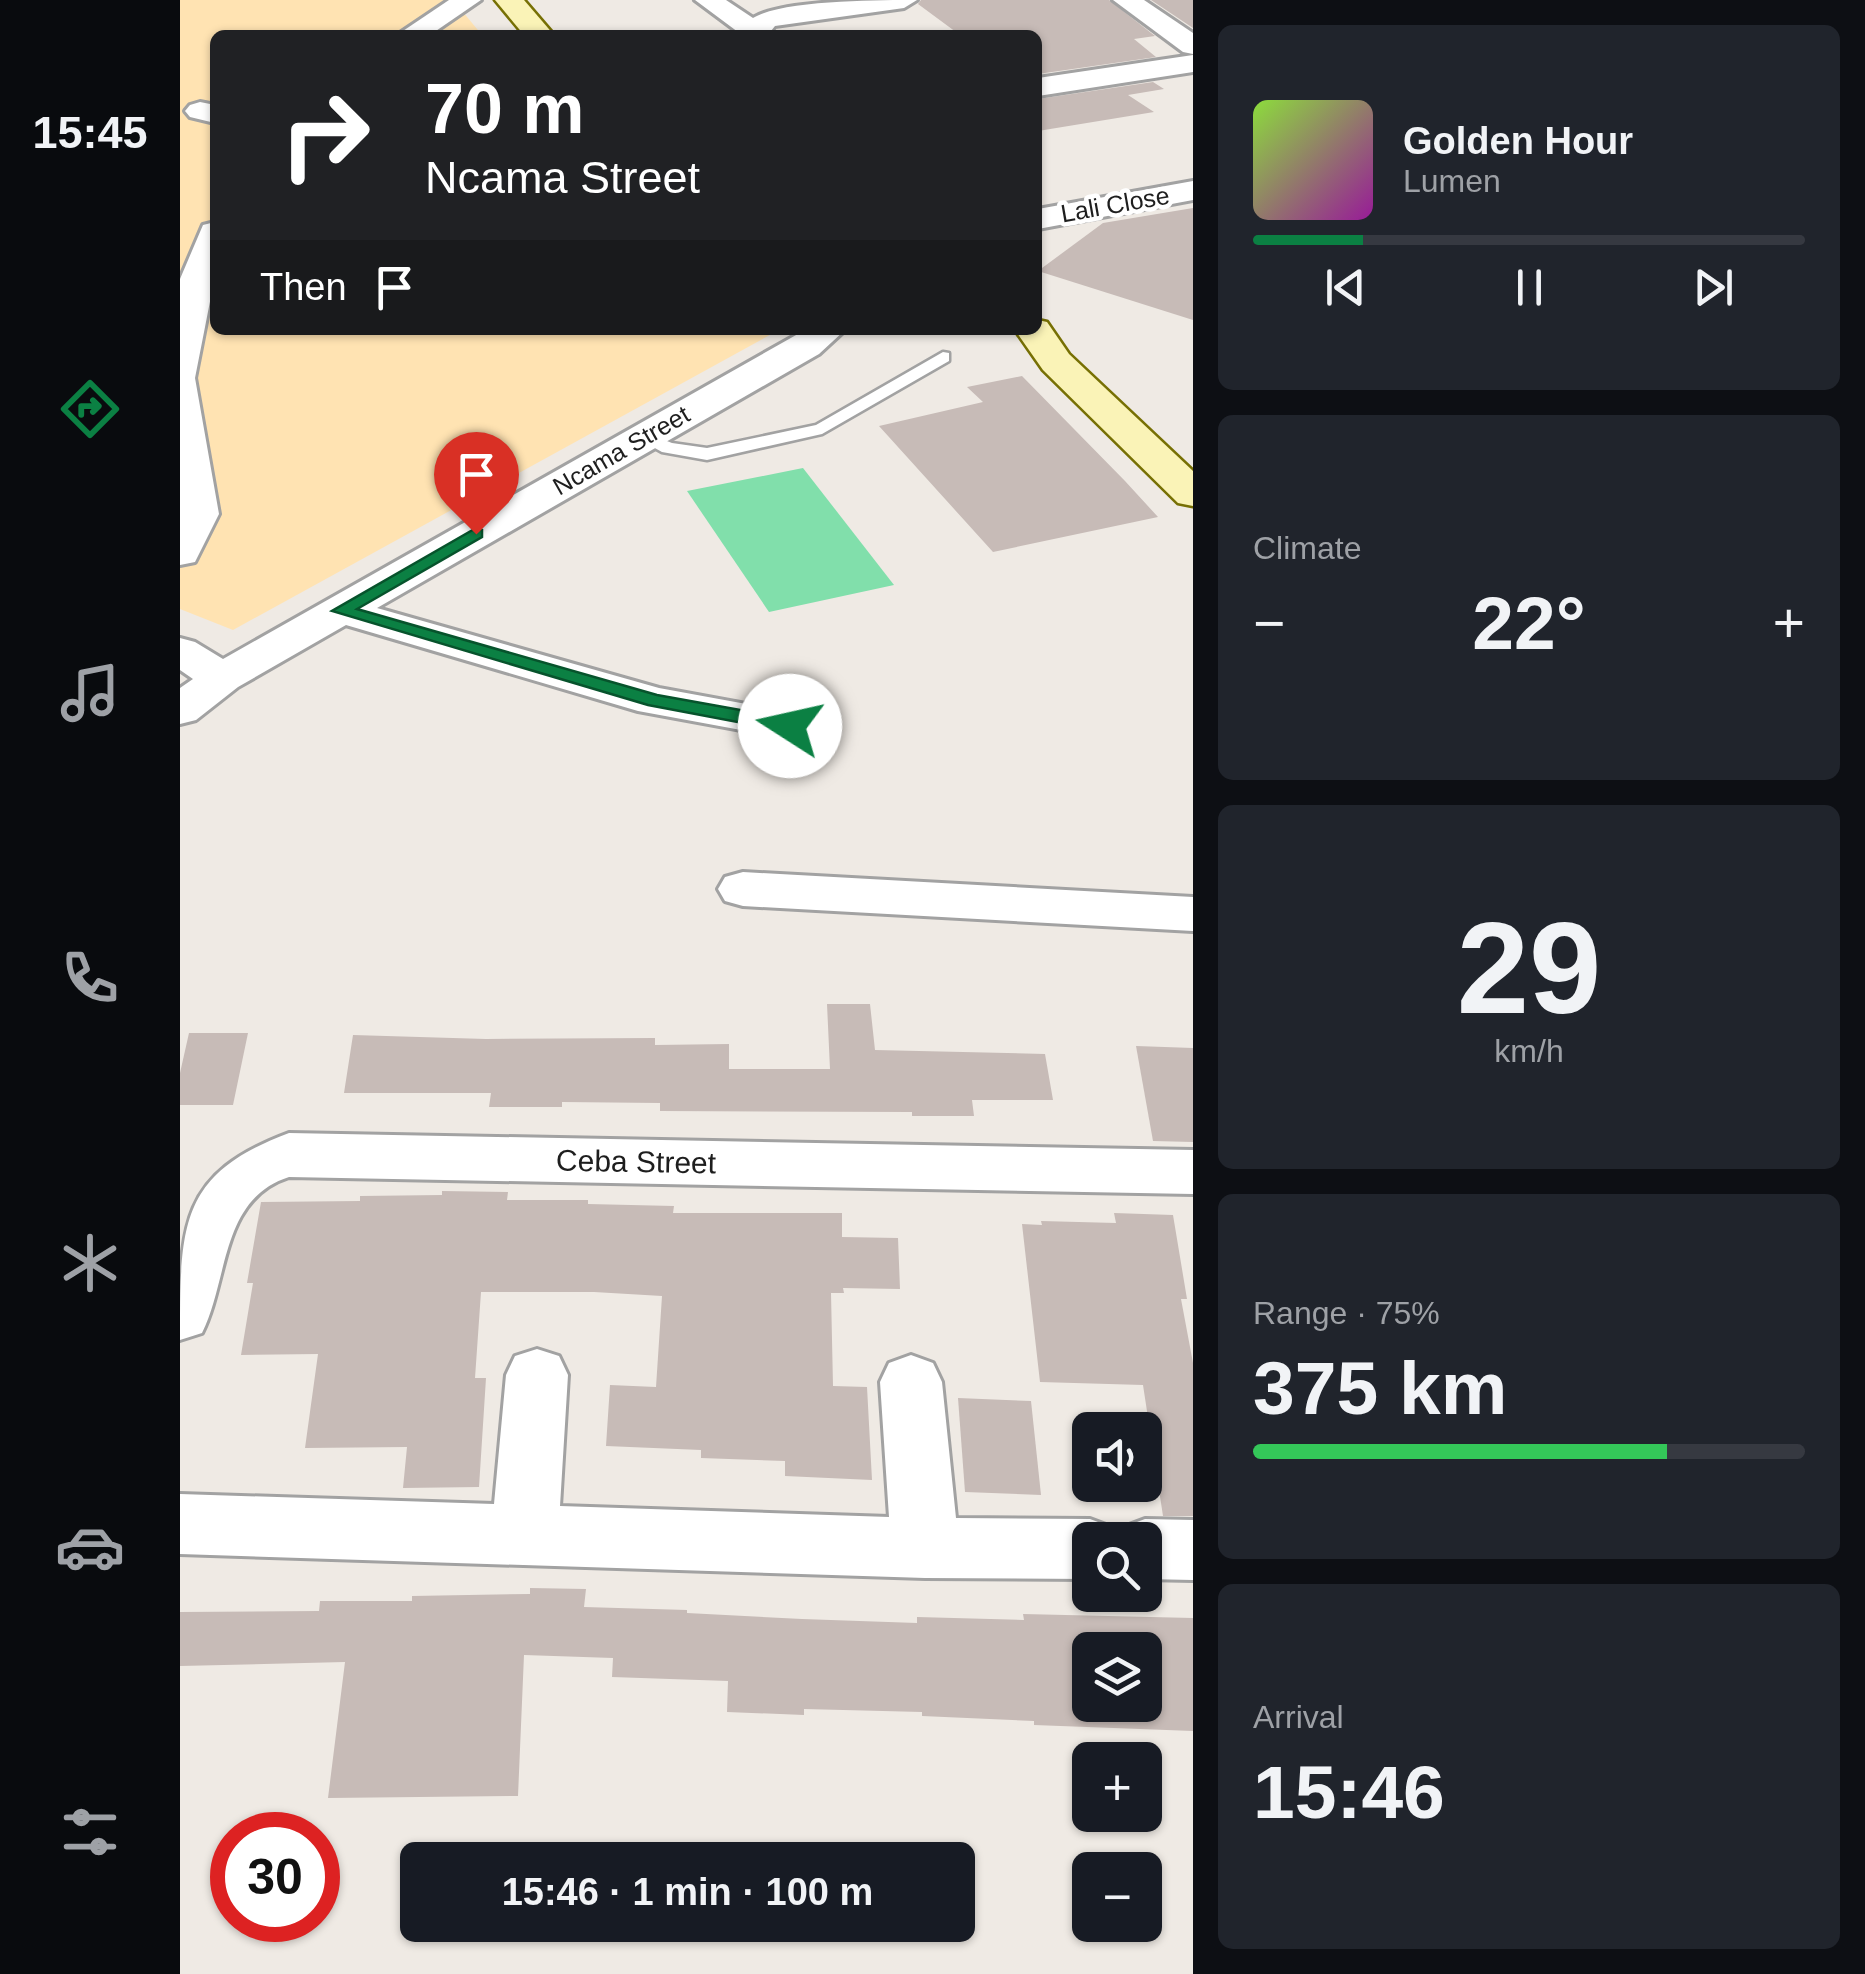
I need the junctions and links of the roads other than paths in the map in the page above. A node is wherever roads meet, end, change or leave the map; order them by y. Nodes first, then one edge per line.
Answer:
1 (468, 0) edge
2 (509, 0) edge
3 (708, 0) edge
4 (901, 0) edge
5 (1126, 0) edge
6 (419, 30) edge
7 (536, 30) edge
8 (752, 30) edge
9 (760, 30) edge
10 (1192, 46) edge
11 (1192, 63) edge
12 (1042, 82) edge
13 (1189, 194) edge
14 (1042, 218) edge
15 (210, 242) edge
16 (188, 284) edge
17 (816, 338) edge
18 (1029, 342) edge
19 (943, 357) dead end
20 (180, 373) edge
21 (180, 383) edge
22 (644, 437) junction
23 (1192, 494) edge
24 (180, 553) edge
25 (342, 611) junction
26 (180, 650) edge
27 (222, 678) junction
28 (180, 710) edge
29 (790, 726) dead end
30 (744, 888) dead end
31 (1192, 914) edge
32 (1192, 1172) edge
33 (180, 1315) edge
34 (537, 1375) dead end
35 (911, 1382) dead end
36 (180, 1524) edge
37 (525, 1534) junction
38 (926, 1548) junction
39 (1072, 1549) edge
40 (1162, 1549) edge
41 (1192, 1550) edge

1 - 6 street
2 - 7 street
3 - 8 street
4 - 9 street
5 - 10 street
11 - 12 street
13 - 14 street, Lali Close
15 - 16 street
16 - 20 street
17 - 22 street, Ncama Street
18 - 23 street
19 - 22 lane
21 - 24 street
22 - 25 street, Ncama Street
25 - 27 street, Ncama Street
25 - 29 street
26 - 27 street
27 - 28 street, Ncama Street
30 - 31 street
32 - 33 street, Ceba Street
34 - 37 street
35 - 38 street
36 - 37 street
37 - 38 street
38 - 39 street
40 - 41 street

